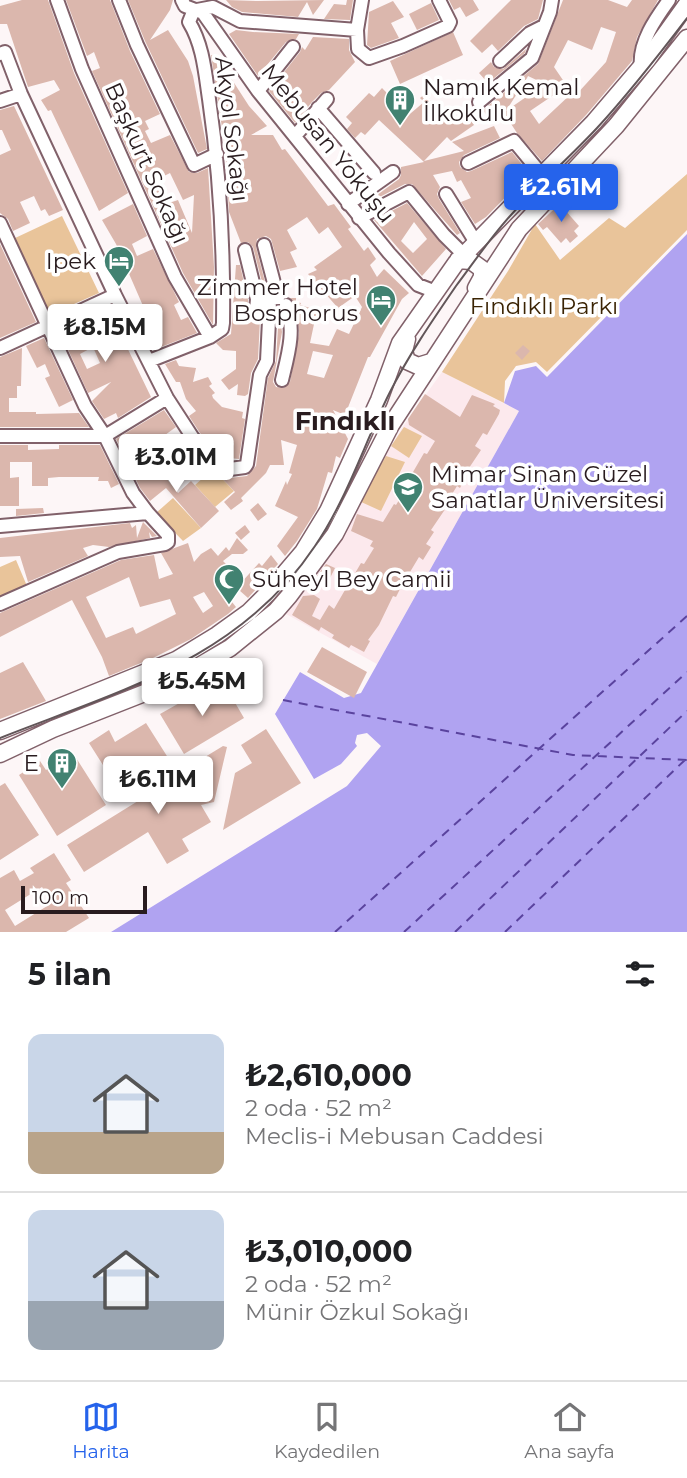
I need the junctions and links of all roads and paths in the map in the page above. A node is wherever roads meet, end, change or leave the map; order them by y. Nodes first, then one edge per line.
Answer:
1 (57, 0) edge
2 (119, 0) edge
3 (182, 0) edge
4 (362, 0) edge
5 (439, 0) edge
6 (670, 0) edge
7 (687, 4) edge
8 (551, 6) edge
9 (197, 10) junction
10 (544, 26) junction
11 (357, 30) junction
12 (687, 38) edge
13 (293, 47) dead end
14 (0, 54) edge
15 (500, 61) dead end
16 (641, 67) junction
17 (258, 91) junction
18 (21, 94) junction
19 (0, 101) edge
20 (479, 102) dead end
21 (295, 136) junction
22 (217, 154) junction
23 (468, 163) dead end
24 (393, 172) dead end
25 (374, 173) dead end
26 (542, 175) junction
27 (446, 194) dead end
28 (348, 204) junction
29 (359, 218) junction
30 (0, 223) edge
31 (4, 239) edge
32 (475, 241) junction
33 (264, 245) dead end
34 (245, 250) dead end
35 (461, 257) junction
36 (436, 292) junction
37 (115, 295) junction
38 (276, 303) junction
39 (471, 303) junction
40 (48, 326) junction
41 (411, 326) junction
42 (210, 337) junction
43 (0, 348) edge
44 (149, 361) junction
45 (431, 362) junction
46 (282, 380) dead end
47 (167, 398) junction
48 (0, 436) edge
49 (105, 436) junction
50 (148, 513) junction
51 (0, 526) edge
52 (0, 604) edge
53 (238, 643) junction
54 (198, 681) dead end
55 (0, 731) edge
56 (0, 754) edge

1 - 42 street, Başkurt Sokağı
2 - 22 street
3 - 9 street
4 - 11 street
5 - 11 street
6 - 16 street
7 - 16 main road
8 - 10 street
9 - 11 street
9 - 17 street, Mebusan Yokuşu
9 - 22 street, Akyol Sokağı
10 - 15 street
10 - 20 street
12 - 39 main road
13 - 17 street
14 - 18 street
16 - 26 main road
17 - 21 street, Mebusan Yokuşu
18 - 19 street
18 - 37 street
21 - 25 street
21 - 28 street, Mebusan Yokuşu
22 - 42 street, Akyol Sokağı
23 - 26 street
24 - 28 street
26 - 32 main road
27 - 32 street
28 - 29 street, Mebusan Yokuşu
29 - 35 street
29 - 36 street, Mebusan Yokuşu
30 - 31 street
31 - 40 street
32 - 35 main road
33 - 38 street
34 - 38 street
35 - 36 main road
35 - 39 main road
36 - 41 main road
37 - 40 street
37 - 44 street
38 - 46 street
38 - 47 street
39 - 45 main road
40 - 43 street
40 - 49 street
41 - 45 main road
41 - 55 main road
42 - 44 street
44 - 47 street
45 - 53 main road
47 - 49 street
48 - 49 street
49 - 50 street
50 - 51 street
50 - 52 street
53 - 54 main road
53 - 56 main road

